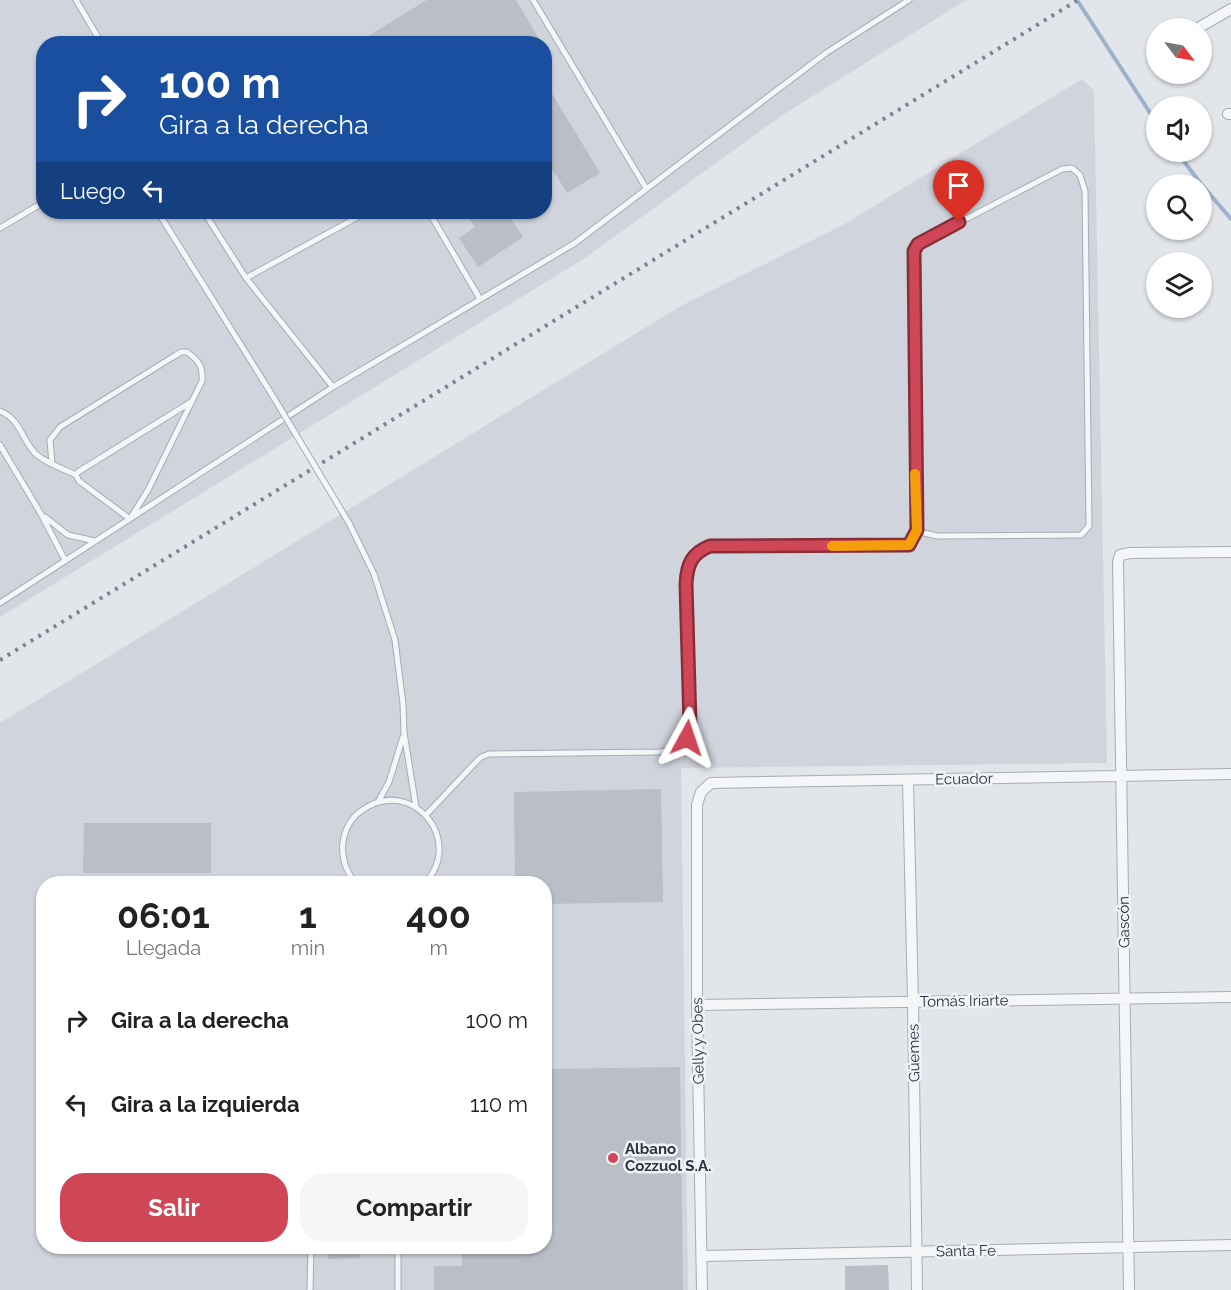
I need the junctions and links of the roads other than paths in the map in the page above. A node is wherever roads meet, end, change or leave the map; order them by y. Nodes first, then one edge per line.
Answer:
1 (76, 0) edge
2 (533, 0) edge
3 (894, 0) edge
4 (909, 0) edge
5 (898, 7) junction
6 (1231, 9) edge
7 (1212, 20) edge
8 (97, 36) edge
9 (646, 188) junction
10 (36, 207) edge
11 (163, 219) edge
12 (208, 219) edge
13 (354, 219) edge
14 (433, 219) edge
15 (0, 228) edge
16 (246, 278) junction
17 (480, 299) junction
18 (333, 387) junction
19 (191, 402) junction
20 (0, 411) edge
21 (0, 445) edge
22 (52, 464) junction
23 (76, 475) junction
24 (41, 514) junction
25 (130, 519) junction
26 (916, 531) junction
27 (96, 541) junction
28 (1231, 552) edge
29 (65, 560) junction
30 (0, 603) edge
31 (404, 733) junction
32 (1231, 774) edge
33 (1123, 776) junction
34 (908, 781) junction
35 (701, 792) joint
36 (378, 802) junction
37 (416, 807) junction
38 (426, 815) junction
39 (351, 876) edge
40 (429, 876) edge
41 (1231, 997) edge
42 (1125, 999) junction
43 (913, 1002) junction
44 (698, 1005) junction
45 (1231, 1245) edge
46 (1128, 1248) junction
47 (916, 1252) junction
48 (311, 1254) edge
49 (398, 1254) edge
50 (702, 1256) junction
51 (310, 1290) edge
52 (398, 1290) edge
53 (702, 1290) edge
54 (916, 1290) edge
55 (1129, 1290) edge

1 - 8 lane
2 - 9 lane
3 - 5 lane
4 - 5 lane
5 - 9 lane
6 - 7 street
9 - 17 lane
10 - 15 lane
11 - 31 lane, bridge
12 - 16 lane
13 - 16 lane
14 - 17 lane
16 - 18 lane
17 - 18 lane
18 - 25 lane
19 - 22 lane
19 - 23 lane
19 - 25 lane
20 - 22 lane
21 - 24 lane
22 - 23 lane
23 - 25 lane
24 - 27 lane
24 - 29 lane
25 - 27 lane
26 - 26 lane
26 - 38 lane
27 - 29 lane
28 - 33 street, Gascón
29 - 30 lane
31 - 36 lane
31 - 37 lane
32 - 33 street, Ecuador
33 - 34 street, Ecuador
33 - 42 street, Gascón
34 - 35 street, Ecuador
34 - 43 street, Güemes
35 - 44 street, Gelly y Obes
36 - 37 lane
36 - 39 lane
37 - 38 lane
38 - 40 lane
41 - 42 street, Tomás Iriarte
42 - 43 street, Tomás Iriarte
42 - 46 street, Gascón
43 - 44 street, Tomás Iriarte
43 - 47 street, Güemes
44 - 50 street, Gelly y Obes
45 - 46 street, Santa Fe
46 - 47 street, Santa Fe
46 - 55 street, Gascón
47 - 50 street, Santa Fe
47 - 54 street, Güemes
48 - 51 lane
49 - 52 lane
50 - 53 street, Gelly y Obes

